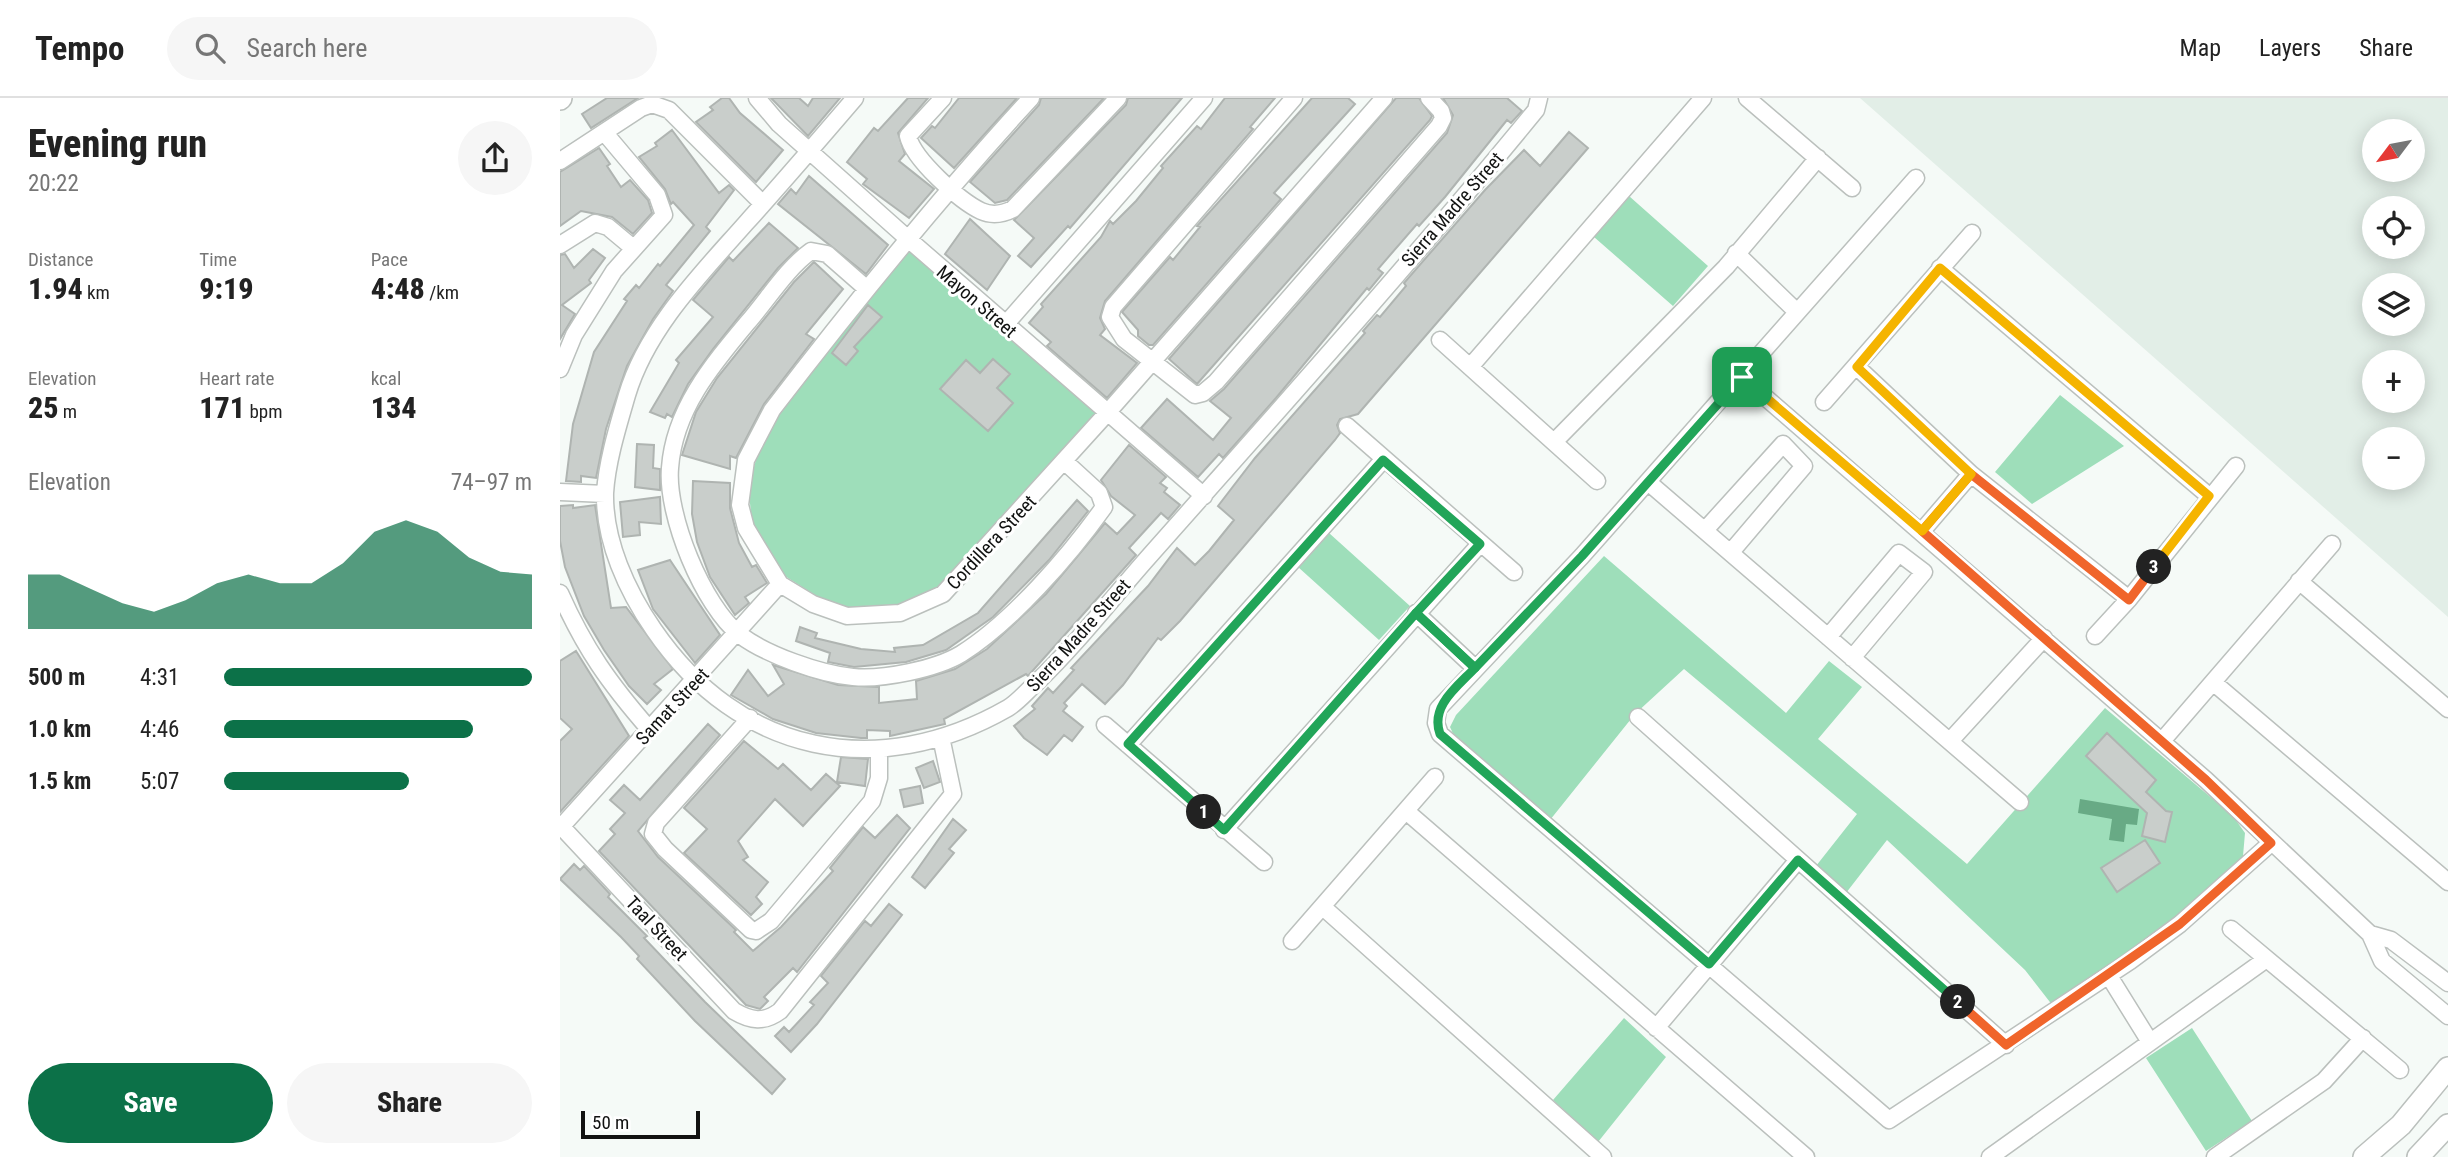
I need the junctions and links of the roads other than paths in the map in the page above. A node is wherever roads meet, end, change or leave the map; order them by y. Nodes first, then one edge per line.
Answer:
1 (758, 98) edge
2 (855, 98) edge
3 (943, 98) edge
4 (1031, 98) edge
5 (1118, 98) edge
6 (1204, 98) edge
7 (1293, 98) edge
8 (1384, 98) edge
9 (1429, 98) edge
10 (1539, 98) edge
11 (1703, 98) edge
12 (1747, 98) edge
13 (604, 132) junction
14 (810, 152) junction
15 (1818, 158) junction
16 (560, 161) edge
17 (1916, 178) dead end
18 (950, 186) junction
19 (1852, 188) dead end
20 (763, 204) junction
21 (1972, 233) dead end
22 (907, 239) junction
23 (560, 245) edge
24 (632, 247) junction
25 (1736, 253) junction
26 (1940, 268) junction
27 (867, 289) junction
28 (1797, 312) junction
29 (1005, 325) junction
30 (1440, 340) dead end
31 (1152, 362) junction
32 (1470, 367) junction
33 (1857, 367) junction
34 (560, 369) edge
35 (1742, 377) junction
36 (1824, 402) dead end
37 (1108, 412) junction
38 (1348, 426) dead end
39 (1554, 442) junction
40 (1383, 460) junction
41 (1065, 461) junction
42 (2236, 466) dead end
43 (1971, 474) junction
44 (1597, 481) dead end
45 (1648, 482) junction
46 (560, 492) edge
47 (605, 494) junction
48 (1204, 496) junction
49 (2209, 496) junction
50 (1706, 529) junction
51 (1922, 531) junction
52 (1480, 544) junction
53 (2332, 544) dead end
54 (1731, 552) junction
55 (1514, 572) dead end
56 (2299, 581) junction
57 (780, 584) junction
58 (560, 593) edge
59 (2129, 600) junction
60 (1416, 613) junction
61 (737, 633) junction
62 (2095, 636) dead end
63 (1828, 637) junction
64 (2044, 638) junction
65 (1852, 658) junction
66 (1475, 668) junction
67 (696, 681) junction
68 (2214, 684) junction
69 (2448, 709) edge
70 (750, 718) junction
71 (1638, 718) dead end
72 (1105, 725) dead end
73 (650, 730) junction
74 (941, 737) junction
75 (1950, 741) junction
76 (2162, 741) junction
77 (1128, 744) junction
78 (880, 750) junction
79 (1435, 777) dead end
80 (2020, 802) dead end
81 (1406, 811) junction
82 (561, 826) edge
83 (1224, 830) junction
84 (2271, 843) junction
85 (1798, 860) junction
86 (1264, 862) dead end
87 (2448, 882) edge
88 (1324, 908) junction
89 (2231, 929) dead end
90 (2370, 934) junction
91 (1292, 941) dead end
92 (2265, 960) junction
93 (1709, 964) junction
94 (2109, 976) junction
95 (2446, 981) edge
96 (2428, 999) junction
97 (2448, 1016) edge
98 (1656, 1028) junction
99 (2363, 1038) junction
100 (2150, 1042) junction
101 (2006, 1045) junction
102 (2448, 1068) edge
103 (2400, 1070) dead end
104 (2448, 1125) edge
105 (1604, 1157) edge
106 (1806, 1157) edge
107 (1990, 1157) edge
108 (2215, 1157) edge
109 (2364, 1157) edge
110 (2418, 1157) edge

1 - 14 street, Mayon Street
2 - 14 street, Sierra Madre Street
3 - 18 street
4 - 18 street, Cordillera Street
5 - 18 street
6 - 29 street
7 - 31 street
8 - 31 street, Cordillera Street
9 - 31 street
10 - 48 street, Sierra Madre Street
11 - 32 street
12 - 15 street
13 - 16 street
13 - 20 street
13 - 24 street
14 - 20 street, Sierra Madre Street
14 - 22 street, Mayon Street
15 - 19 street
15 - 25 street
17 - 28 street
18 - 22 street, Cordillera Street
20 - 47 street, Sierra Madre Street
21 - 26 street
22 - 27 street, Cordillera Street
22 - 29 street, Mayon Street
23 - 24 street
24 - 34 street
25 - 28 street
25 - 39 street
26 - 33 street
26 - 49 street
27 - 57 street, Cordillera Street
27 - 61 street
28 - 35 street
29 - 37 street, Mayon Street
30 - 32 street
31 - 37 street, Cordillera Street
32 - 39 street
33 - 36 street
33 - 43 street
35 - 45 street
35 - 51 street
37 - 41 street, Cordillera Street
37 - 48 street, Mayon Street
38 - 40 street
39 - 44 street
40 - 52 street
40 - 77 street
41 - 57 street, Cordillera Street
41 - 61 street
42 - 49 street
43 - 51 street
43 - 59 street
45 - 50 street
45 - 66 street
46 - 47 street
47 - 67 street, Sierra Madre Street
48 - 74 street, Sierra Madre Street
49 - 59 street
50 - 54 street
50 - 54 street
51 - 64 street
52 - 55 street
52 - 60 street
53 - 56 street
54 - 63 street
56 - 68 street
56 - 69 street
57 - 61 street, Samat Street
58 - 73 street
59 - 62 street
60 - 66 street
60 - 83 street
61 - 67 street, Samat Street
63 - 65 street
63 - 65 street
64 - 75 street
64 - 76 street
65 - 75 street
66 - 93 street
67 - 70 street, Sierra Madre Street
67 - 73 street, Samat Street
68 - 76 street
68 - 87 street
70 - 78 street, Sierra Madre Street
70 - 78 street
71 - 85 street
72 - 77 street
73 - 82 street, Samat Street
74 - 78 street, Sierra Madre Street
74 - 82 street, Taal Street
75 - 80 street
76 - 84 street
77 - 83 street
79 - 81 street
81 - 88 street
81 - 98 street
83 - 86 street
84 - 90 street
84 - 94 street
85 - 93 street
85 - 101 street
88 - 91 street
88 - 105 street
89 - 92 street
90 - 95 street
90 - 96 street
92 - 99 street
92 - 100 street
93 - 98 street
93 - 101 street
94 - 100 street
94 - 101 street
95 - 96 street
96 - 97 street
98 - 106 street
99 - 103 street
99 - 108 street
100 - 107 street
102 - 109 street
104 - 110 street

